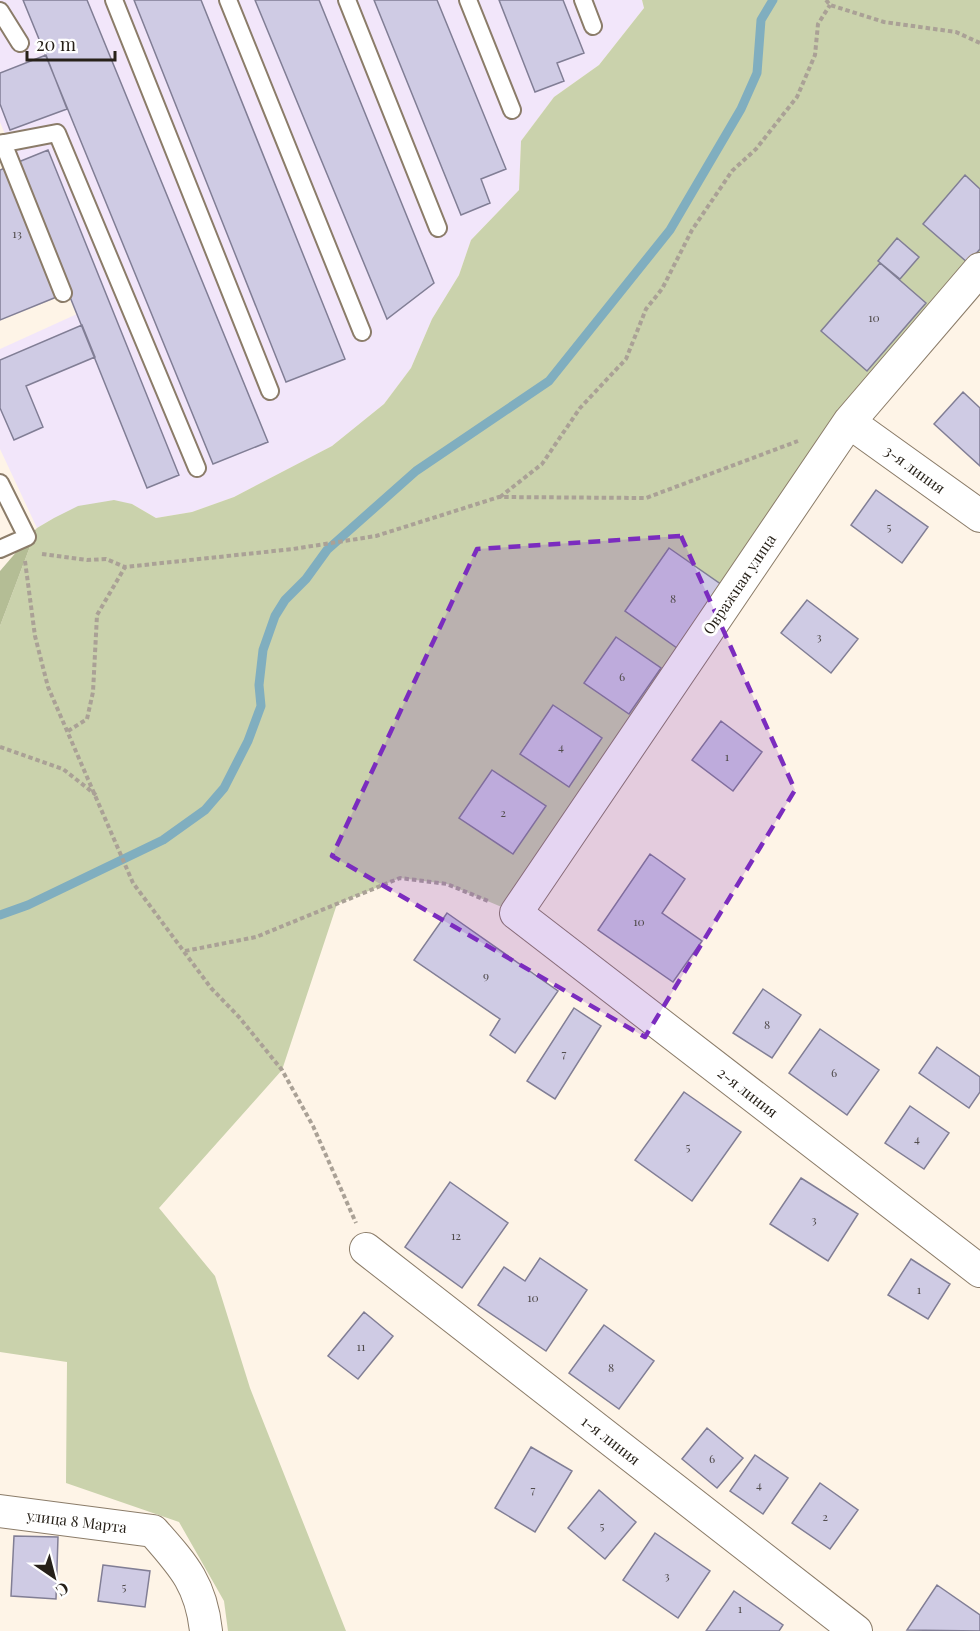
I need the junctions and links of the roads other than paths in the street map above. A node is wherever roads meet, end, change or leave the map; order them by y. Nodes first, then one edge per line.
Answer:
1 (114, 0) edge
2 (228, 0) edge
3 (347, 0) edge
4 (468, 0) edge
5 (583, 0) edge
6 (0, 11) edge
7 (593, 26) dead end
8 (20, 43) dead end
9 (512, 110) dead end
10 (2, 144) edge
11 (438, 228) dead end
12 (980, 269) edge
13 (63, 293) dead end
14 (362, 332) dead end
15 (270, 391) dead end
16 (849, 422) junction
17 (197, 468) dead end
18 (0, 483) edge
19 (980, 516) edge
20 (0, 549) edge
21 (516, 913) joint
22 (366, 1249) road end
23 (980, 1271) edge
24 (0, 1511) edge
25 (206, 1631) edge
26 (856, 1631) edge

1 - 15 lane
2 - 14 lane
3 - 11 lane
4 - 9 lane
5 - 7 lane
6 - 8 lane
10 - 13 lane
10 - 17 lane
12 - 16 street, Овражная улица
16 - 19 street, 3-я линия
16 - 21 street, Овражная улица
18 - 20 lane
21 - 23 street, 2-я линия
22 - 26 street, 1-я линия
24 - 25 street, улица 8 Марта

